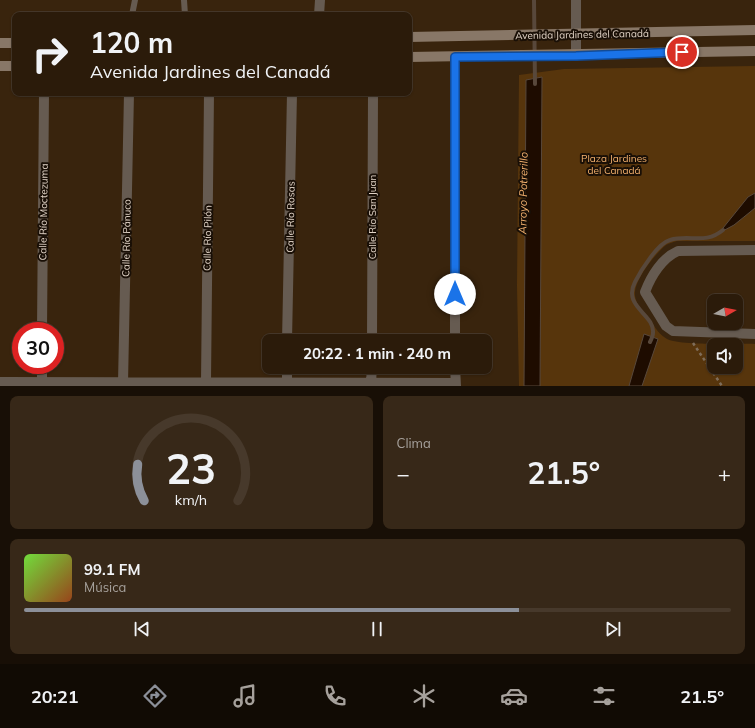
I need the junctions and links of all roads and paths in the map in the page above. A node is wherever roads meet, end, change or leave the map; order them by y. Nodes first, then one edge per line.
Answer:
1 (135, 0) edge
2 (184, 0) edge
3 (320, 0) edge
4 (576, 0) edge
5 (133, 12) edge
6 (185, 12) edge
7 (319, 12) edge
8 (755, 30) edge
9 (576, 34) junction
10 (412, 37) edge
11 (0, 43) edge
12 (12, 43) edge
13 (755, 51) edge
14 (576, 56) junction
15 (412, 57) edge
16 (455, 57) junction
17 (0, 66) edge
18 (12, 66) edge
19 (44, 96) edge
20 (129, 96) edge
21 (208, 96) edge
22 (292, 96) edge
23 (373, 96) edge
24 (755, 250) edge
25 (42, 322) edge
26 (287, 334) edge
27 (372, 334) edge
28 (455, 334) edge
29 (755, 334) edge
30 (692, 342) dead end
31 (42, 374) edge
32 (287, 374) edge
33 (372, 374) edge
34 (455, 374) edge
35 (42, 381) junction
36 (0, 382) edge
37 (206, 382) junction
38 (372, 382) junction
39 (123, 383) junction
40 (287, 383) junction
41 (455, 385) edge
42 (722, 386) edge

1 - 5 lane
2 - 6 lane
3 - 7 street
4 - 9 street
8 - 9 street, Avenida Jardines del Canadá
9 - 10 street, Avenida Jardines del Canadá
9 - 14 street
11 - 12 street
13 - 14 street, Avenida Jardines del Canadá
14 - 16 street, Avenida Jardines del Canadá
15 - 16 street, Avenida Jardines del Canadá
16 - 28 street
17 - 18 street
19 - 25 street, Calle Río Moctezuma
20 - 39 street, Calle Río Pánuco
21 - 37 street, Calle Río Pilón
22 - 26 street, Calle Río Rosas
23 - 27 street, Calle Río San Juan
24 - 29 street
30 - 42 path
31 - 35 street
32 - 40 street
33 - 38 street
34 - 41 street
35 - 36 street
35 - 39 street
37 - 39 street
37 - 40 street
38 - 40 street
38 - 41 street

